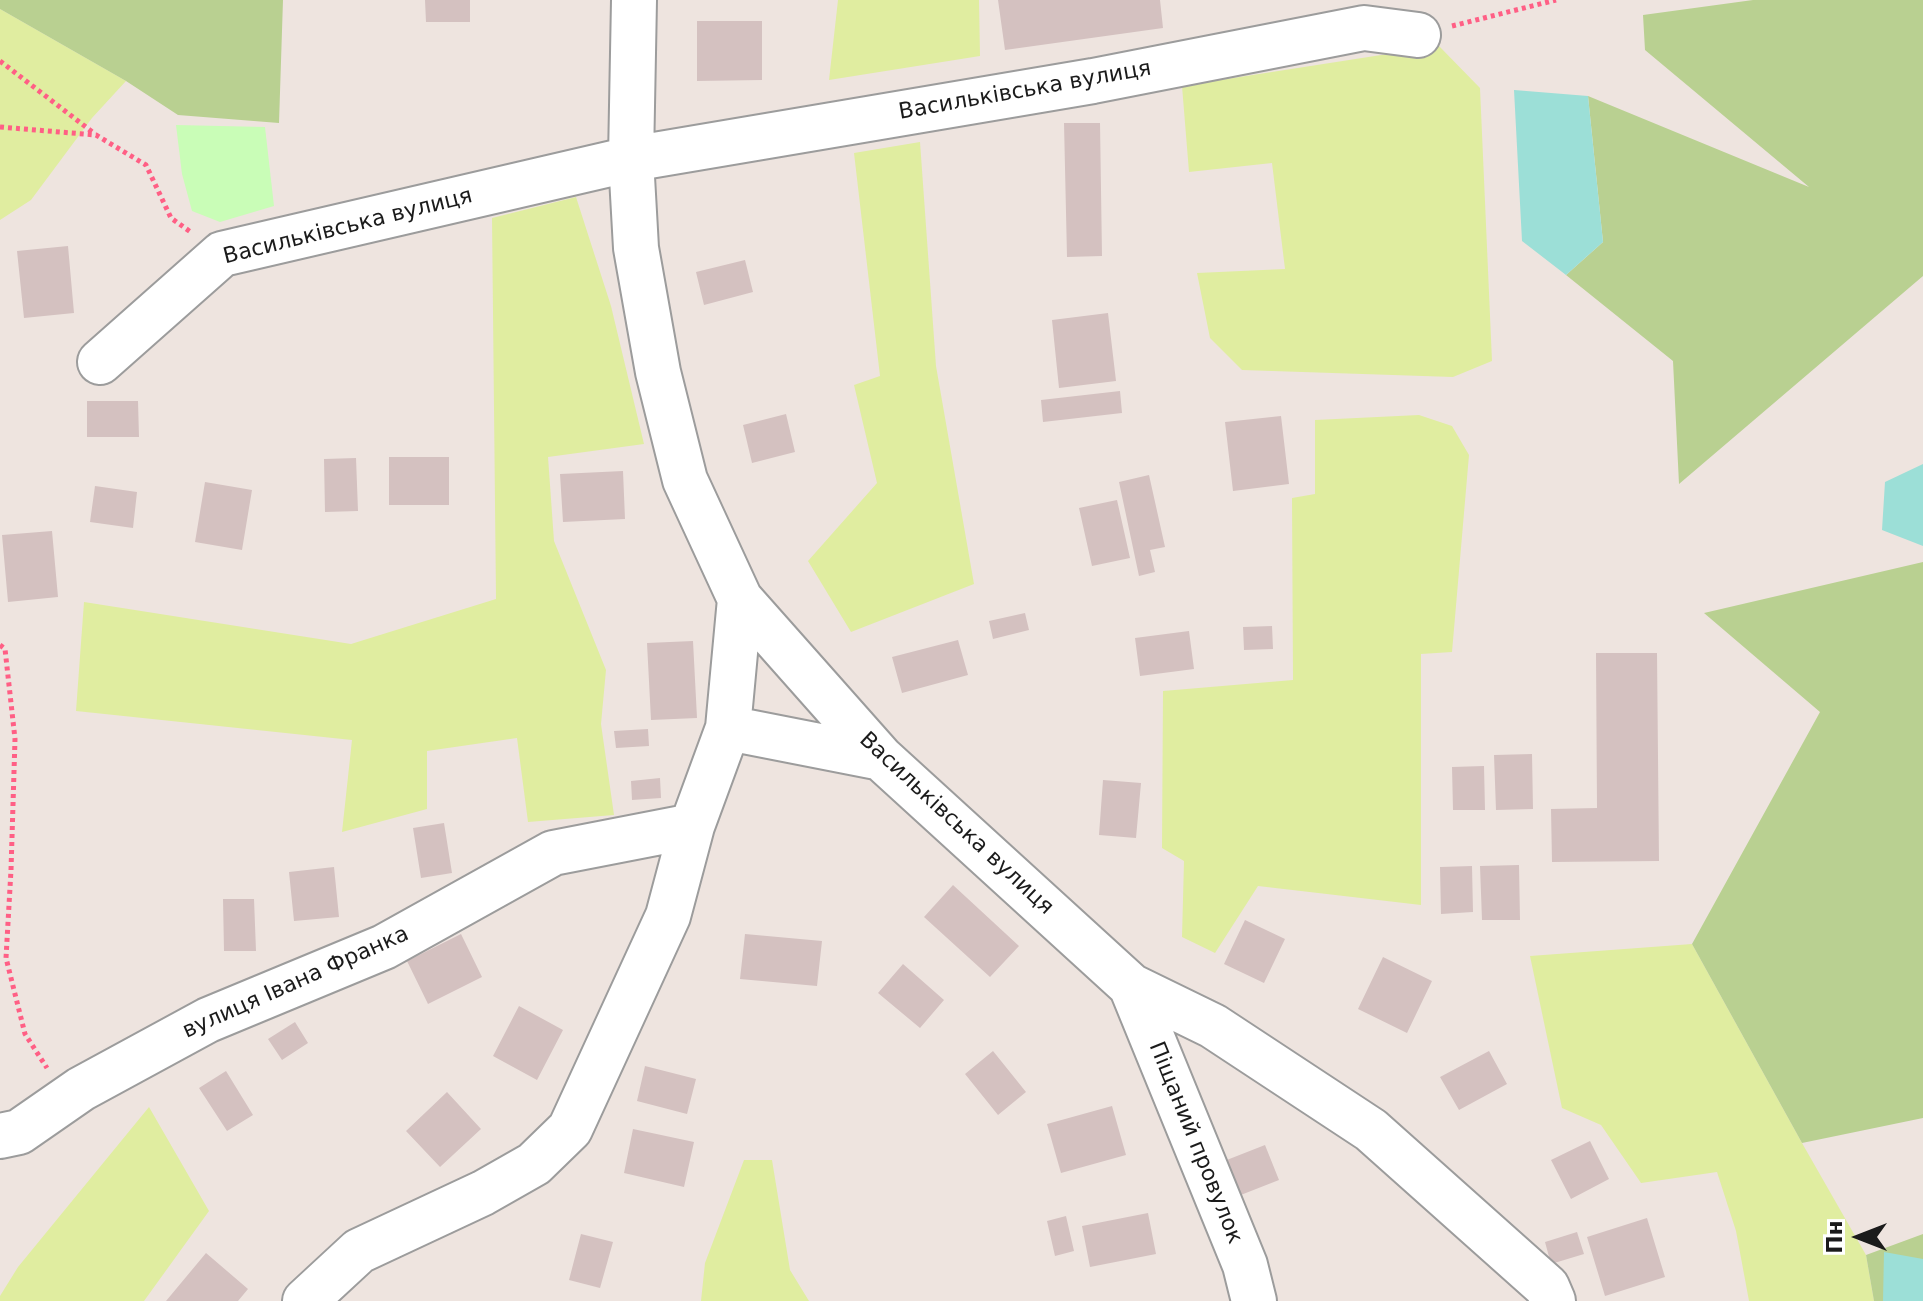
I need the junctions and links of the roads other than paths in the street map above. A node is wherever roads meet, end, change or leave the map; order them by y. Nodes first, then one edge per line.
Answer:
1 (634, 0) edge
2 (1370, 14) edge
3 (1418, 35) road end
4 (631, 159) junction
5 (100, 362) dead end
6 (740, 599) junction
7 (728, 728) junction
8 (881, 758) junction
9 (692, 826) junction
10 (1131, 986) junction
11 (0, 1136) edge
12 (305, 1301) edge
13 (1254, 1301) edge
14 (1553, 1301) edge

1 - 4 street, Васильківська вулиця
2 - 3 street, Васильківська вулиця
2 - 4 street, Васильківська вулиця
4 - 5 street, Васильківська вулиця
4 - 6 street, Васильківська вулиця
6 - 7 street
6 - 8 street, Васильківська вулиця
7 - 8 street
7 - 9 street
8 - 10 street, Васильківська вулиця
9 - 11 street, вулиця Івана Франка
9 - 12 street
10 - 13 street, Піщаний провулок
10 - 14 street, Васильківська вулиця

